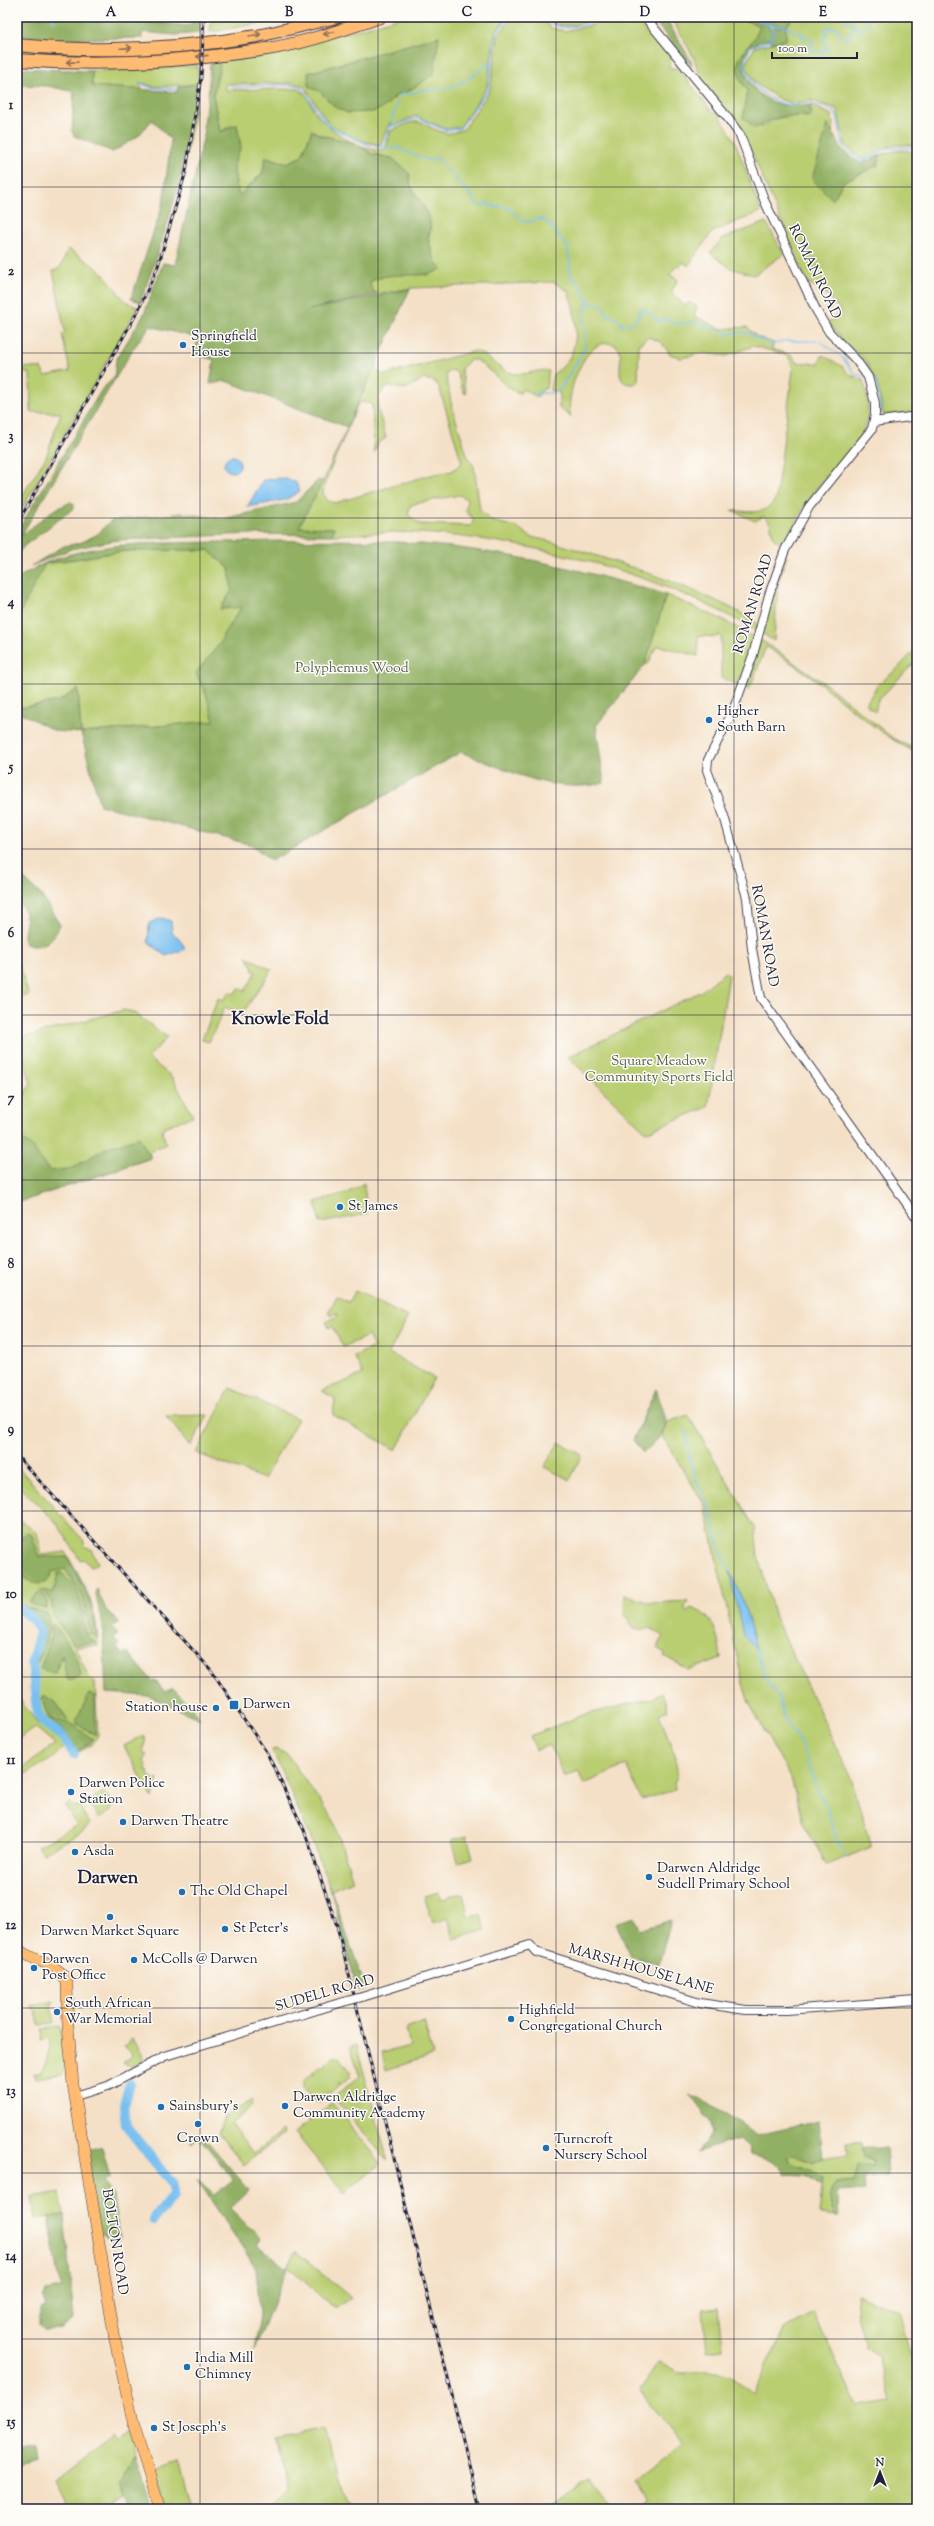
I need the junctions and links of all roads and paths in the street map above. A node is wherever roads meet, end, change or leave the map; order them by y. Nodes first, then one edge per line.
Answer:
1 (337, 17) edge
2 (380, 17) edge
3 (645, 17) edge
4 (17, 46) edge
5 (17, 60) edge
6 (917, 416) edge
7 (874, 422) junction
8 (917, 1218) edge
9 (530, 1945) joint
10 (17, 1948) edge
11 (17, 1958) edge
12 (38, 1960) junction
13 (917, 2000) edge
14 (75, 2096) junction
15 (160, 2509) edge

4 -> 1 highway
2 -> 5 highway
3 - 7 street, ROMAN ROAD
6 - 7 street
7 - 8 street, ROMAN ROAD
9 - 13 street, MARSH HOUSE LANE
9 - 14 street, SUDELL ROAD, bridge
10 - 12 highway
11 - 12 highway
12 - 14 highway, BOLTON ROAD
14 - 15 highway, BOLTON ROAD

